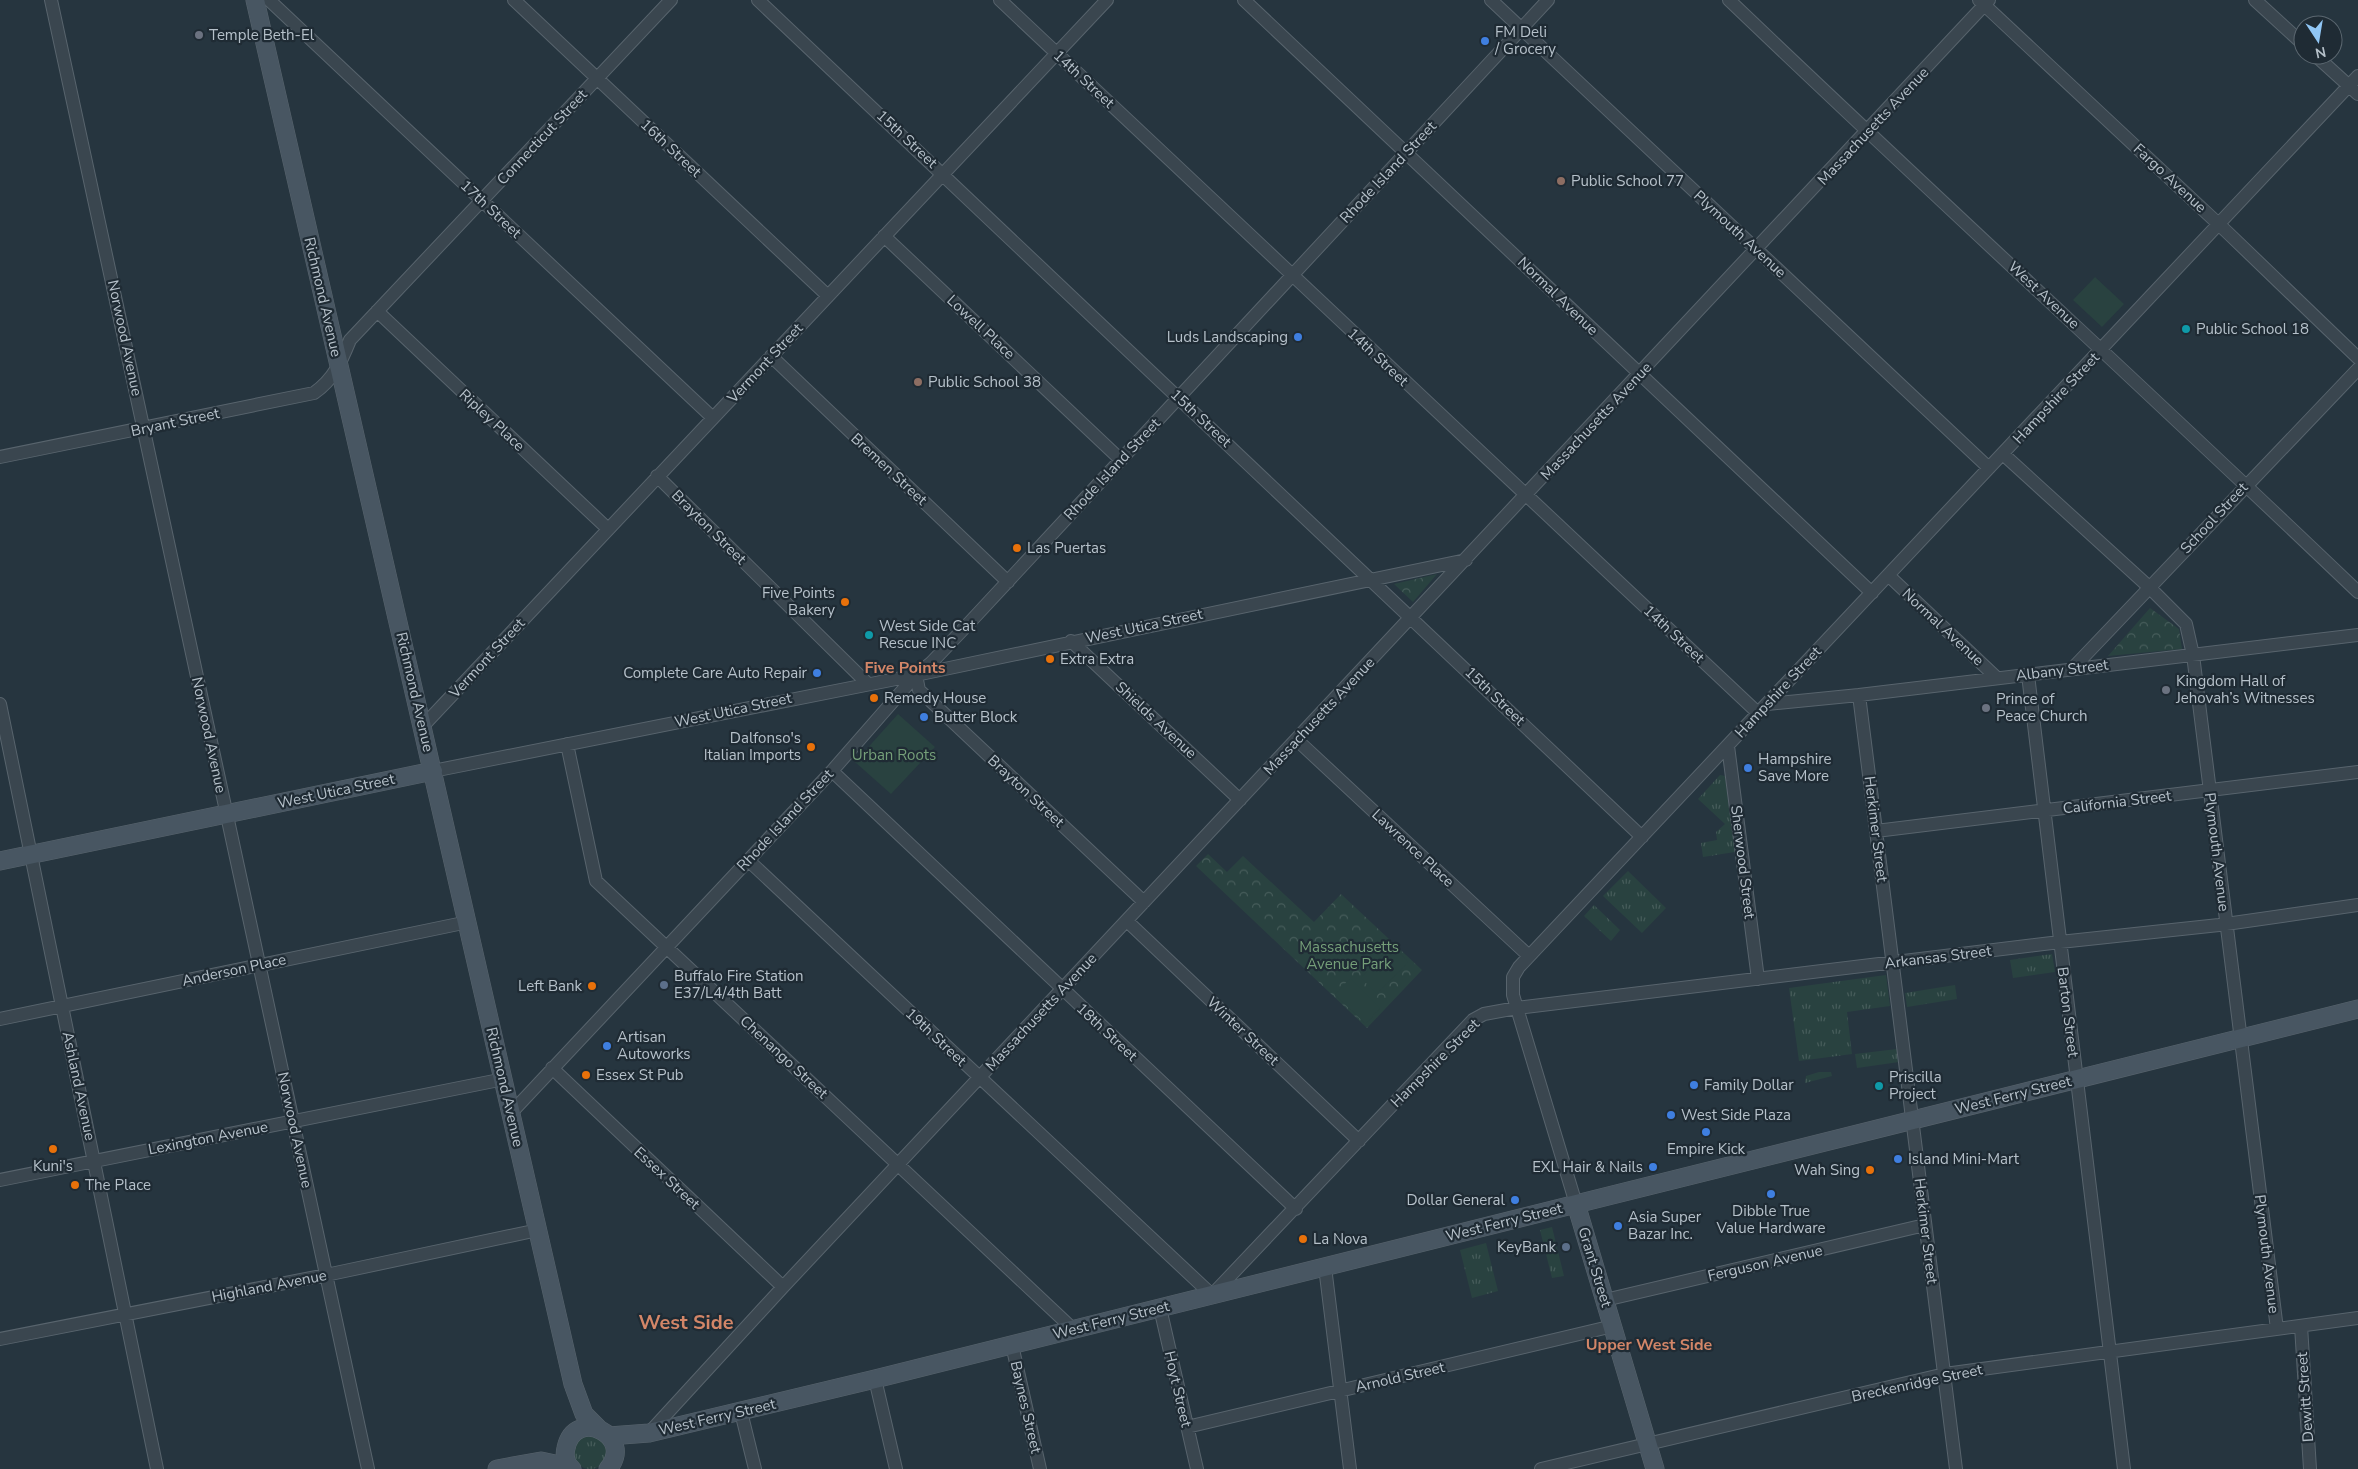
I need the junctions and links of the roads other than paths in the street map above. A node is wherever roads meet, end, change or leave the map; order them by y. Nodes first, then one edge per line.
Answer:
1 (51, 0) edge
2 (255, 0) edge
3 (269, 0) edge
4 (514, 0) edge
5 (672, 0) edge
6 (758, 0) edge
7 (1000, 0) edge
8 (1107, 0) edge
9 (1244, 0) edge
10 (1491, 0) edge
11 (1548, 0) edge
12 (1729, 0) edge
13 (2255, 0) edge
14 (1984, 2) edge
15 (1521, 29) junction
16 (2293, 35) edge
17 (1056, 54) junction
18 (2326, 65) edge
19 (2358, 76) edge
20 (597, 78) junction
21 (2354, 90) edge
22 (1867, 132) junction
23 (1407, 152) junction
24 (943, 174) junction
25 (482, 200) junction
26 (2220, 225) junction
27 (884, 236) junction
28 (1757, 250) junction
29 (1291, 275) junction
30 (828, 296) junction
31 (377, 311) junction
32 (2102, 348) junction
33 (771, 356) junction
34 (2358, 358) edge
35 (339, 367) junction
36 (2358, 369) edge
37 (1640, 374) junction
38 (1179, 398) junction
39 (713, 418) junction
40 (145, 428) junction
41 (2002, 454) junction
42 (0, 457) edge
43 (1121, 460) junction
44 (1989, 468) junction
45 (657, 476) junction
46 (2246, 485) junction
47 (1526, 496) junction
48 (608, 529) junction
49 (1466, 560) junction
50 (1888, 575) junction
51 (1371, 580) junction
52 (1008, 582) junction
53 (2149, 587) junction
54 (2358, 592) edge
55 (1872, 593) junction
56 (1412, 617) junction
57 (2358, 635) edge
58 (1071, 641) junction
59 (2193, 654) junction
60 (2072, 669) junction
61 (916, 675) junction
62 (2028, 675) junction
63 (1998, 678) junction
64 (867, 683) junction
65 (1859, 695) junction
66 (0, 704) edge
67 (1762, 709) junction
68 (423, 726) junction
69 (1296, 740) junction
70 (567, 744) junction
71 (1728, 746) junction
72 (433, 771) junction
73 (832, 771) junction
74 (2358, 772) edge
75 (2209, 790) junction
76 (1240, 800) junction
77 (2045, 810) junction
78 (226, 814) junction
79 (1876, 831) junction
80 (1642, 837) junction
81 (31, 854) junction
82 (0, 860) edge
83 (748, 860) junction
84 (1144, 902) junction
85 (2358, 905) edge
86 (1127, 921) junction
87 (468, 922) junction
88 (2226, 924) junction
89 (2060, 942) junction
90 (666, 947) junction
91 (1529, 956) junction
92 (1893, 963) junction
93 (259, 965) junction
94 (1758, 979) junction
95 (1062, 990) junction
96 (62, 1006) junction
97 (1518, 1008) junction
98 (2358, 1009) edge
99 (0, 1018) edge
100 (2241, 1038) junction
101 (552, 1068) junction
102 (980, 1078) junction
103 (504, 1079) junction
104 (2077, 1079) junction
105 (511, 1113) junction
106 (1913, 1120) junction
107 (292, 1121) junction
108 (1359, 1141) junction
109 (95, 1161) junction
110 (898, 1164) junction
111 (0, 1180) edge
112 (1576, 1204) junction
113 (1296, 1209) junction
114 (1925, 1225) junction
115 (538, 1230) junction
116 (1325, 1267) junction
117 (326, 1275) junction
118 (783, 1287) junction
119 (1212, 1295) junction
120 (1605, 1300) junction
121 (1160, 1308) junction
122 (124, 1314) junction
123 (2358, 1318) edge
124 (1613, 1326) junction
125 (2301, 1326) junction
126 (1073, 1329) junction
127 (2277, 1329) junction
128 (0, 1339) edge
129 (1012, 1346) junction
130 (2110, 1352) junction
131 (1945, 1374) junction
132 (875, 1379) junction
133 (573, 1384) junction
134 (1341, 1391) junction
135 (741, 1412) junction
136 (1187, 1427) junction
137 (604, 1432) junction
138 (649, 1433) junction
139 (569, 1440) junction
140 (1648, 1444) junction
141 (533, 1462) junction
142 (611, 1464) edge
143 (571, 1468) edge
144 (157, 1469) edge
145 (368, 1469) edge
146 (497, 1469) edge
147 (755, 1469) edge
148 (896, 1469) edge
149 (1040, 1469) edge
150 (1197, 1469) edge
151 (1350, 1469) edge
152 (1541, 1469) edge
153 (1655, 1469) edge
154 (1956, 1469) edge
155 (2124, 1469) edge
156 (2310, 1469) edge

1 - 40 street, Norwood Avenue
2 - 35 street, Richmond Avenue
3 - 25 street, 17th Street
4 - 20 street, 16th Street
5 - 20 street, Connecticut Street
6 - 24 street, 15th Street
7 - 17 street, 14th Street
8 - 17 street, Vermont Street
9 - 23 street, Normal Avenue
10 - 15 street, Plymouth Avenue
11 - 15 street, Rhode Island Street
12 - 22 street, West Avenue
13 - 16 street
14 - 22 street, Massachusetts Avenue
14 - 26 street, Fargo Avenue
15 - 23 street, Rhode Island Street
15 - 28 street, Plymouth Avenue
17 - 24 street, Vermont Street
17 - 29 street, 14th Street
18 - 21 street
19 - 21 street, Hampshire Street
20 - 25 street, Connecticut Street
20 - 30 street, 16th Street
21 - 26 street, Hampshire Street
22 - 28 street, Massachusetts Avenue
22 - 32 street, West Avenue
23 - 29 street, Rhode Island Street
23 - 37 street, Normal Avenue
24 - 27 street, Vermont Street
24 - 38 street, 15th Street
25 - 31 street, Connecticut Street
25 - 39 street, 17th Street
26 - 32 street, Hampshire Street
26 - 34 street, Fargo Avenue
27 - 30 street, Vermont Street
27 - 43 street, Lowell Place
28 - 37 street, Massachusetts Avenue
28 - 44 street, Plymouth Avenue
29 - 38 street, Rhode Island Street
29 - 47 street, 14th Street
30 - 33 street, Vermont Street
31 - 35 street, Connecticut Street
31 - 48 street, Ripley Place
32 - 41 street, Hampshire Street
32 - 46 street, West Avenue
33 - 39 street, Vermont Street
33 - 52 street, Bremen Street
35 - 40 street, Bryant Street
35 - 68 street, Richmond Avenue
36 - 46 street, School Street
37 - 47 street, Massachusetts Avenue
37 - 55 street, Normal Avenue
38 - 43 street, Rhode Island Street
38 - 51 street, 15th Street
39 - 45 street, Vermont Street
40 - 42 street, Bryant Street
40 - 78 street, Norwood Avenue
41 - 44 street, Hampshire Street
41 - 53 street, Plymouth Avenue
43 - 52 street, Rhode Island Street
44 - 50 street, Hampshire Street
45 - 48 street, Vermont Street
45 - 64 street, Brayton Street
46 - 53 street, School Street
46 - 54 street, West Avenue
47 - 49 street, Massachusetts Avenue
47 - 67 street, 14th Street
48 - 68 street, Vermont Street
49 - 51 street, West Utica Street
49 - 56 street, Massachusetts Avenue
50 - 55 street, Hampshire Street
50 - 63 street, Normal Avenue
51 - 56 street, 15th Street
51 - 58 street, West Utica Street
52 - 61 street, Rhode Island Street
53 - 59 street, Plymouth Avenue
53 - 60 street, School Street
55 - 67 street, Hampshire Street
56 - 69 street, Massachusetts Avenue
56 - 80 street, 15th Street
57 - 59 street, Albany Street
58 - 61 street, West Utica Street
58 - 76 street, Shields Avenue
59 - 60 street, Albany Street
59 - 75 street, Plymouth Avenue
60 - 62 street, Albany Street
61 - 64 street, West Utica Street
61 - 73 street, Rhode Island Street
61 - 84 street, Brayton Street
62 - 63 street, Albany Street
62 - 77 street, Barton Street
63 - 65 street, Albany Street
64 - 70 street, West Utica Street
65 - 67 street, Albany Street
65 - 79 street, Herkimer Street
66 - 81 street, Ashland Avenue
67 - 71 street, Hampshire Street
68 - 72 street, Richmond Avenue
69 - 76 street, Massachusetts Avenue
69 - 91 street, Lawrence Place
70 - 72 street, West Utica Street
70 - 90 street, Chenango Street
71 - 80 street, Hampshire Street
71 - 94 street, Sherwood Street
72 - 78 street, West Utica Street
72 - 87 street, Richmond Avenue
73 - 83 street, Rhode Island Street
73 - 95 street, 18th Street
74 - 75 street, California Street
75 - 77 street, California Street
75 - 88 street, Plymouth Avenue
76 - 84 street, Massachusetts Avenue
77 - 79 street, California Street
77 - 89 street, Barton Street
78 - 81 street, West Utica Street
78 - 93 street, Norwood Avenue
79 - 92 street, Herkimer Street
80 - 91 street, Hampshire Street
81 - 82 street, West Utica Street
81 - 96 street, Ashland Avenue
83 - 90 street, Rhode Island Street
83 - 102 street, 19th Street
84 - 86 street, Massachusetts Avenue
85 - 88 street, Arkansas Street
86 - 95 street, Massachusetts Avenue
86 - 108 street, Winter Street
87 - 93 street, Anderson Place
87 - 103 street, Richmond Avenue
88 - 89 street, Arkansas Street
88 - 100 street, Plymouth Avenue
89 - 92 street, Arkansas Street
89 - 104 street, Barton Street
90 - 101 street, Rhode Island Street
90 - 110 street, Chenango Street
91 - 97 street, Hampshire Street
92 - 94 street, Arkansas Street
92 - 106 street, Herkimer Street
93 - 96 street, Anderson Place
93 - 107 street, Norwood Avenue
94 - 97 street, Arkansas Street
95 - 102 street, Massachusetts Avenue
95 - 113 street, 18th Street
96 - 99 street, Anderson Place
96 - 109 street, Ashland Avenue
97 - 108 street, Hampshire Street
97 - 112 street, Grant Street
98 - 100 street, West Ferry Street
100 - 104 street, West Ferry Street
100 - 127 street, Plymouth Avenue
101 - 105 street, Rhode Island Street
101 - 118 street, Essex Street
102 - 110 street, Massachusetts Avenue
102 - 119 street, 19th Street
103 - 105 street, Richmond Avenue
103 - 107 street, Lexington Avenue
104 - 106 street, West Ferry Street
104 - 130 street, Barton Street
105 - 115 street, Richmond Avenue
106 - 112 street, West Ferry Street
106 - 114 street, Herkimer Street
107 - 109 street, Lexington Avenue
107 - 117 street, Norwood Avenue
108 - 113 street, Hampshire Street
109 - 111 street, Lexington Avenue
109 - 122 street, Ashland Avenue
110 - 118 street, Massachusetts Avenue
110 - 126 street, Chenango Street
112 - 116 street, West Ferry Street
112 - 120 street, Grant Street
113 - 119 street, Hampshire Street
114 - 120 street, Ferguson Avenue
114 - 131 street, Herkimer Street
115 - 117 street, Highland Avenue
115 - 133 street, Richmond Avenue
116 - 119 street, West Ferry Street
116 - 134 street
117 - 122 street, Highland Avenue
117 - 145 street, Norwood Avenue
118 - 138 street, Massachusetts Avenue
119 - 121 street, West Ferry Street
120 - 124 street, Grant Street
121 - 126 street, West Ferry Street
121 - 136 street, Hoyt Street
122 - 128 street, Highland Avenue
122 - 144 street, Ashland Avenue
123 - 125 street, Breckenridge Street
124 - 134 street, Arnold Street
124 - 140 street, Grant Street
125 - 127 street, Breckenridge Street
125 - 156 street, Dewitt Street
126 - 129 street, West Ferry Street
127 - 130 street, Breckenridge Street
129 - 132 street, West Ferry Street
129 - 149 street, Baynes Street
130 - 131 street, Breckenridge Street
130 - 155 street, Barton Street
131 - 140 street, Breckenridge Street
131 - 154 street, Herkimer Street
132 - 135 street, West Ferry Street
132 - 148 street
133 - 137 street, Richmond Avenue
133 - 139 street, Richmond Avenue
134 - 136 street, Arnold Street
134 - 151 street
135 - 138 street, West Ferry Street
135 - 147 street
136 - 150 street, Hoyt Street
137 - 138 street, West Ferry Street
137 - 139 street, West Ferry Street
137 - 142 street
138 - 142 street, West Ferry Street
139 - 141 street
139 - 143 street, Richmond Avenue
140 - 152 street, Breckenridge Street
140 - 153 street, Grant Street
141 - 143 street
141 - 146 street

